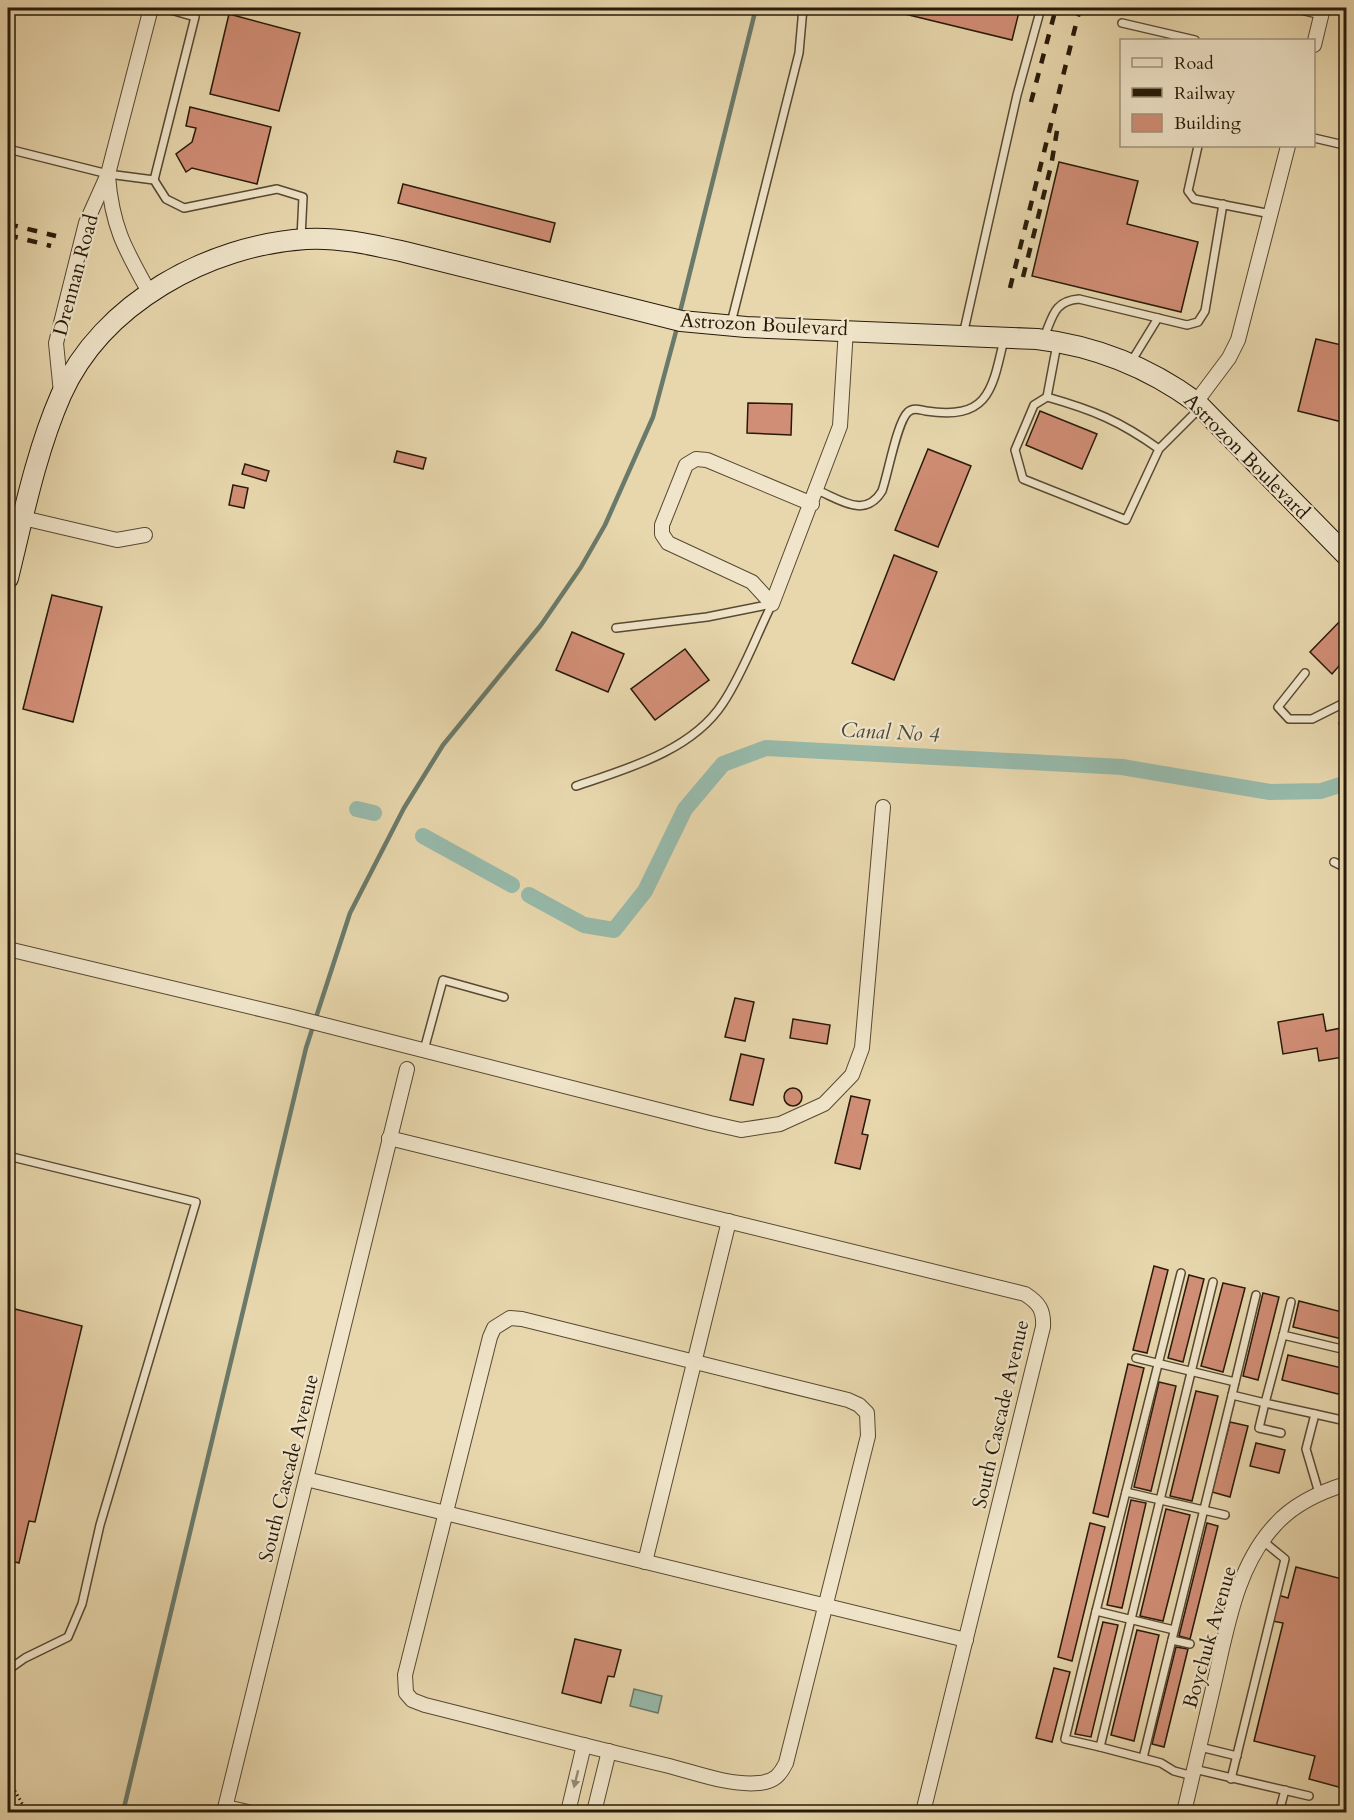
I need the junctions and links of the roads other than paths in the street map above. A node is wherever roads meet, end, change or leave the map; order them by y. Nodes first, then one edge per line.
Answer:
1 (151, 8) edge
2 (164, 8) edge
3 (803, 8) edge
4 (1041, 8) edge
5 (1293, 8) edge
6 (1322, 11) edge
7 (1122, 23) dead end
8 (1191, 39) edge
9 (1315, 41) edge
10 (1315, 138) edge
11 (1346, 141) edge
12 (1198, 147) edge
13 (1288, 147) edge
14 (8, 149) edge
15 (108, 174) junction
16 (154, 180) junction
17 (1223, 204) junction
18 (1271, 214) junction
19 (301, 240) junction
20 (149, 292) junction
21 (1158, 318) junction
22 (723, 326) junction
23 (846, 329) junction
24 (963, 335) junction
25 (1004, 337) junction
26 (1050, 340) junction
27 (1130, 364) junction
28 (62, 394) junction
29 (1047, 397) junction
30 (1198, 404) junction
31 (1159, 449) junction
32 (814, 497) junction
33 (23, 518) junction
34 (145, 535) dead end
35 (1347, 555) edge
36 (9, 567) edge
37 (772, 604) junction
38 (616, 628) dead end
39 (1305, 673) dead end
40 (1347, 702) edge
41 (576, 786) dead end
42 (883, 807) dead end
43 (1334, 862) dead end
44 (1347, 868) edge
45 (8, 949) edge
46 (504, 997) dead end
47 (424, 1050) junction
48 (407, 1069) dead end
49 (389, 1138) junction
50 (8, 1156) edge
51 (729, 1221) junction
52 (1181, 1273) dead end
53 (1213, 1282) dead end
54 (1256, 1295) dead end
55 (1291, 1302) dead end
56 (1283, 1335) junction
57 (1347, 1350) edge
58 (1136, 1358) dead end
59 (694, 1362) junction
60 (1158, 1363) junction
61 (1191, 1371) junction
62 (1235, 1382) junction
63 (1232, 1395) junction
64 (1265, 1403) junction
65 (1315, 1414) junction
66 (1347, 1421) edge
67 (1281, 1434) dead end
68 (306, 1479) junction
69 (1347, 1484) edge
70 (1126, 1492) junction
71 (1319, 1493) junction
72 (1160, 1500) junction
73 (1204, 1510) junction
74 (446, 1513) junction
75 (1225, 1515) dead end
76 (1263, 1540) junction
77 (645, 1562) junction
78 (826, 1606) junction
79 (1096, 1611) junction
80 (1131, 1620) junction
81 (1174, 1630) junction
82 (966, 1640) junction
83 (1172, 1640) junction
84 (1190, 1644) dead end
85 (8, 1670) edge
86 (584, 1745) junction
87 (1100, 1747) junction
88 (1200, 1747) junction
89 (609, 1751) junction
90 (1237, 1756) junction
91 (1143, 1758) junction
92 (1193, 1773) junction
93 (1231, 1779) junction
94 (1285, 1790) junction
95 (1309, 1796) dead end
96 (225, 1810) edge
97 (248, 1812) edge
98 (568, 1812) edge
99 (594, 1812) edge
100 (924, 1812) edge
101 (1184, 1812) edge
102 (1279, 1812) edge

1 - 15 street, Drennan Road
2 - 16 lane
3 - 22 lane
4 - 24 lane
5 - 6 lane
6 - 9 street
7 - 8 lane
10 - 11 lane
12 - 17 lane
13 - 18 street
14 - 15 lane
15 - 16 lane
15 - 20 street
15 - 28 street, Drennan Road
16 - 19 lane
17 - 18 lane
17 - 21 lane
18 - 30 street
19 - 20 main road, Astrozon Boulevard
19 - 22 main road, Astrozon Boulevard
20 - 28 main road, Astrozon Boulevard
21 - 26 lane
21 - 27 lane
22 - 23 main road, Astrozon Boulevard
23 - 24 main road, Astrozon Boulevard
23 - 32 street
24 - 25 main road, Astrozon Boulevard
25 - 26 main road, Astrozon Boulevard
25 - 32 lane
26 - 27 main road, Astrozon Boulevard
26 - 29 lane
27 - 30 main road, Astrozon Boulevard
28 - 33 main road, Drennan Road
29 - 31 lane
29 - 31 lane
30 - 31 lane
30 - 35 main road, Astrozon Boulevard
32 - 37 street
32 - 37 street
33 - 34 street
33 - 36 main road, Drennan Road
37 - 38 lane
37 - 41 lane
39 - 40 lane
42 - 47 street
43 - 44 lane
45 - 47 street
46 - 47 lane
48 - 49 street, South Cascade Avenue
49 - 51 street, South Cascade Avenue
49 - 68 street, South Cascade Avenue
50 - 85 lane
51 - 59 street
51 - 82 street, South Cascade Avenue
52 - 60 lane
53 - 61 lane
54 - 62 lane
55 - 56 lane
56 - 57 lane
56 - 64 lane
58 - 60 lane
59 - 74 street
59 - 77 street
59 - 78 street
60 - 61 lane
60 - 70 lane
61 - 62 lane
61 - 72 lane
62 - 63 lane
63 - 64 lane
63 - 73 lane
64 - 65 lane
64 - 67 lane
65 - 66 lane
65 - 71 lane
68 - 74 street
68 - 96 street, South Cascade Avenue
69 - 71 street, Boychuk Avenue
70 - 72 lane
70 - 79 lane
71 - 76 street, Boychuk Avenue
72 - 73 lane
72 - 80 lane
73 - 75 lane
73 - 81 lane
74 - 77 street
74 - 86 street
76 - 88 street, Boychuk Avenue
76 - 90 lane
77 - 78 street
78 - 82 street
78 - 89 street
79 - 80 lane
79 - 87 lane
80 - 81 lane
80 - 87 lane
81 - 83 lane
82 - 100 street, South Cascade Avenue
83 - 84 lane
83 - 91 lane
86 - 89 street
86 -> 98 street
87 - 91 lane
88 - 90 lane
88 - 92 street, Boychuk Avenue
89 - 99 street
90 - 93 lane
91 - 92 lane
92 - 93 lane
92 - 101 street, Boychuk Avenue
93 - 94 lane
94 - 95 lane
94 - 102 lane
96 - 97 street, South Cascade Avenue

